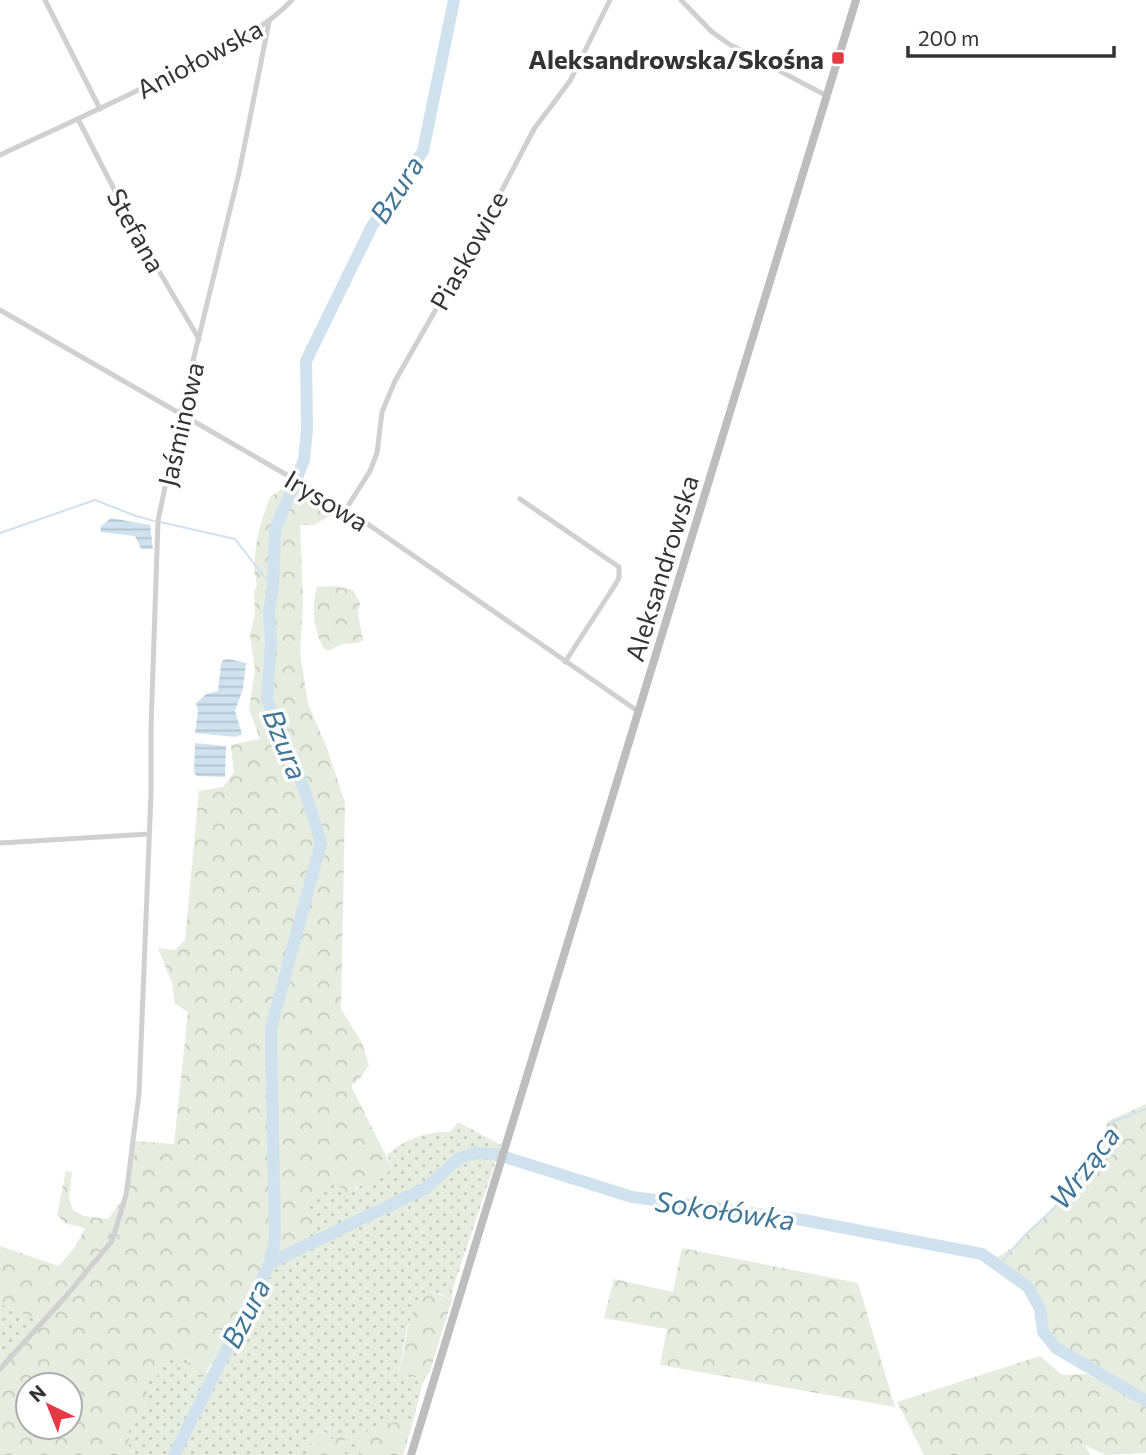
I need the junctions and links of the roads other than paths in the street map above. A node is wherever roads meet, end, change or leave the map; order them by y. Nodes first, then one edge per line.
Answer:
1 (45, 0) edge
2 (292, 0) edge
3 (610, 0) edge
4 (681, 0) edge
5 (856, 0) edge
6 (269, 22) junction
7 (827, 96) junction
8 (100, 109) junction
9 (78, 119) junction
10 (0, 155) edge
11 (0, 310) edge
12 (199, 339) junction
13 (180, 414) junction
14 (520, 499) dead end
15 (346, 509) junction
16 (565, 662) junction
17 (639, 712) junction
18 (149, 834) junction
19 (0, 843) edge
20 (0, 1369) edge
21 (411, 1455) edge

1 - 8 street
2 - 6 street, Aniołowska
3 - 15 street, Piaskowice
4 - 7 street
5 - 7 main road, Aleksandrowska
6 - 8 street, Aniołowska
6 - 12 street, Jaśminowa
7 - 17 main road, Aleksandrowska
8 - 9 street, Aniołowska
9 - 10 street, Aniołowska
9 - 12 street, Stefana
11 - 13 street, Irysowa
12 - 13 street, Jaśminowa
13 - 15 street, Irysowa
13 - 18 street, Jaśminowa
14 - 16 street
15 - 16 street, Irysowa
16 - 17 street, Irysowa
17 - 21 main road, Aleksandrowska
18 - 19 street
18 - 20 street, Jaśminowa

